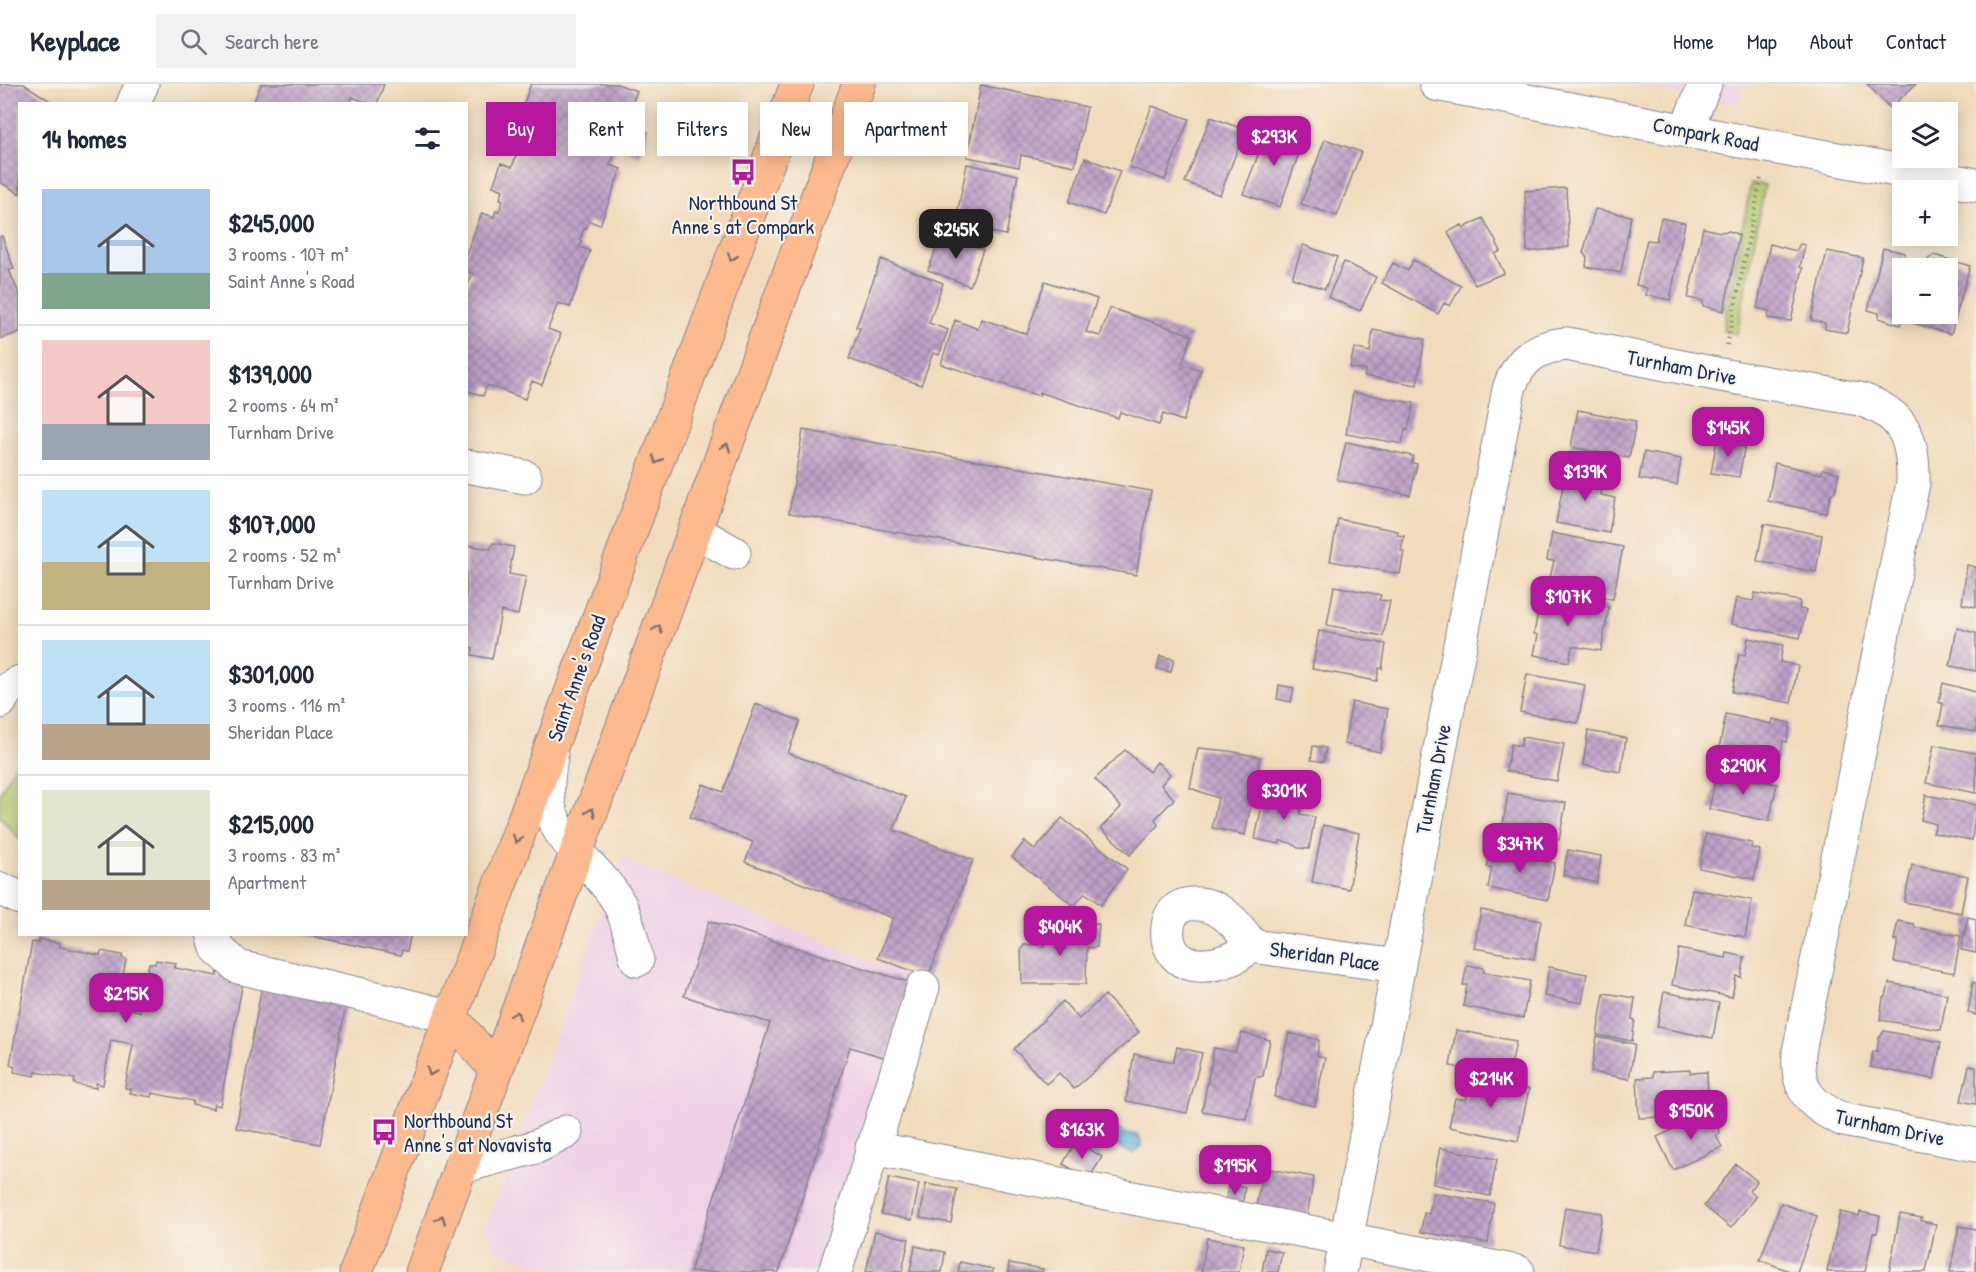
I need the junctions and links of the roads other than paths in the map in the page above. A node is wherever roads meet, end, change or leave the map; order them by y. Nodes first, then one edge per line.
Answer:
1 (142, 84) edge
2 (796, 84) edge
3 (859, 84) edge
4 (1436, 84) edge
5 (1705, 84) edge
6 (134, 102) edge
7 (1686, 130) junction
8 (1976, 185) edge
9 (468, 466) edge
10 (525, 477) dead end
11 (694, 531) junction
12 (734, 553) dead end
13 (18, 683) edge
14 (0, 702) edge
15 (552, 745) junction
16 (577, 851) junction
17 (0, 889) edge
18 (18, 897) edge
19 (214, 936) edge
20 (1252, 946) dead end
21 (637, 960) dead end
22 (1398, 966) junction
23 (923, 987) dead end
24 (451, 1017) junction
25 (496, 1070) junction
26 (566, 1132) dead end
27 (1976, 1145) edge
28 (872, 1148) junction
29 (460, 1167) junction
30 (1346, 1239) junction
31 (356, 1272) edge
32 (422, 1272) edge
33 (835, 1272) edge
34 (1340, 1272) edge
35 (1518, 1272) edge

1 - 6 street
2 -> 15 main road, Saint Anne's Road
11 -> 3 main road
4 - 7 street, Compark Road
5 - 7 street
7 - 8 street, Compark Road
9 - 10 street
11 - 12 street
16 -> 11 main road
13 - 14 street
15 - 16 street
15 -> 24 main road, Saint Anne's Road
16 - 21 street
25 -> 16 main road
17 - 18 street
19 - 24 street
20 - 22 street, Sheridan Place
22 - 27 street, Turnham Drive
22 - 30 street, Turnham Drive
23 - 28 street
24 - 25 main road
24 -> 31 main road, Saint Anne's Road
25 - 29 main road
26 - 29 street
28 - 30 street
28 - 33 street
32 -> 29 main road
30 - 34 street, Turnham Drive
30 - 35 street

